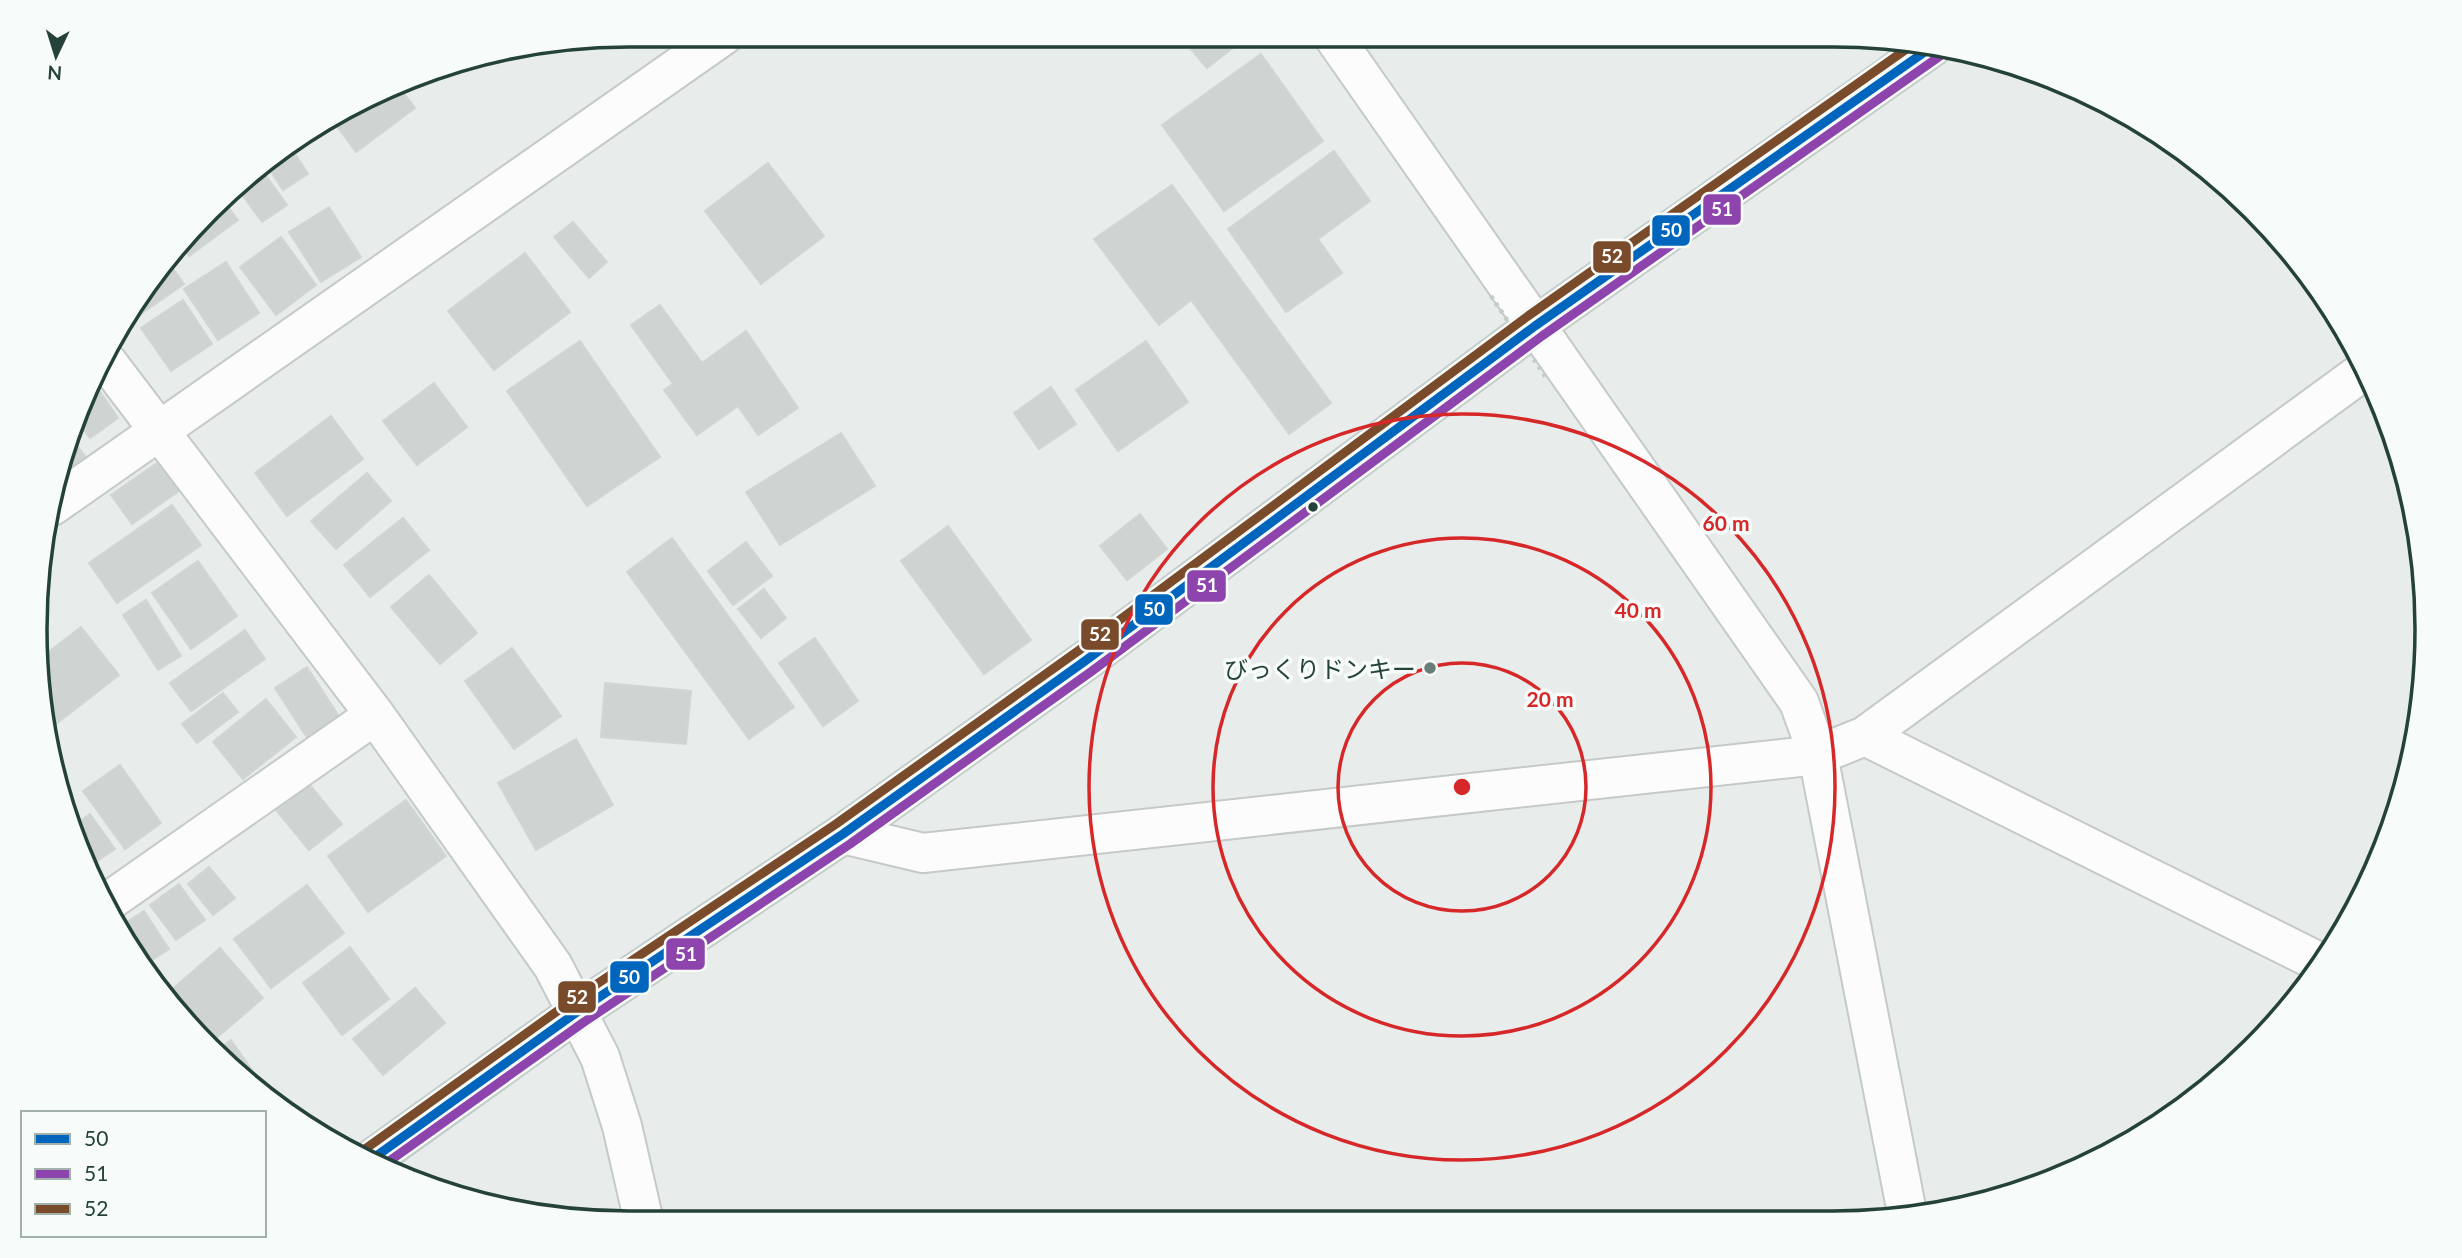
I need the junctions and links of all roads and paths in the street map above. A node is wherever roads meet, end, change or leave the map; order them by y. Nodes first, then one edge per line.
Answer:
1 (707, 47) edge
2 (1341, 47) edge
3 (1922, 54) edge
4 (1491, 296) dead end
5 (1535, 326) junction
6 (110, 366) edge
7 (2357, 376) edge
8 (1547, 379) dead end
9 (159, 431) junction
10 (62, 499) edge
11 (375, 715) junction
12 (1865, 736) junction
13 (1818, 755) junction
14 (843, 834) junction
15 (114, 899) edge
16 (2312, 959) edge
17 (577, 1012) junction
18 (379, 1154) edge
19 (1906, 1206) edge
20 (641, 1211) edge

1 - 9 street
2 - 5 street
3 - 5 highway
4 - 8 path, bridge
5 - 13 street
5 - 14 highway
6 - 9 street
7 - 12 street
9 - 10 street
9 - 11 street
11 - 15 street
11 - 17 street
12 - 13 street
12 - 16 street
13 - 14 street
13 - 19 street
14 - 17 highway
17 - 18 highway
17 - 20 street

